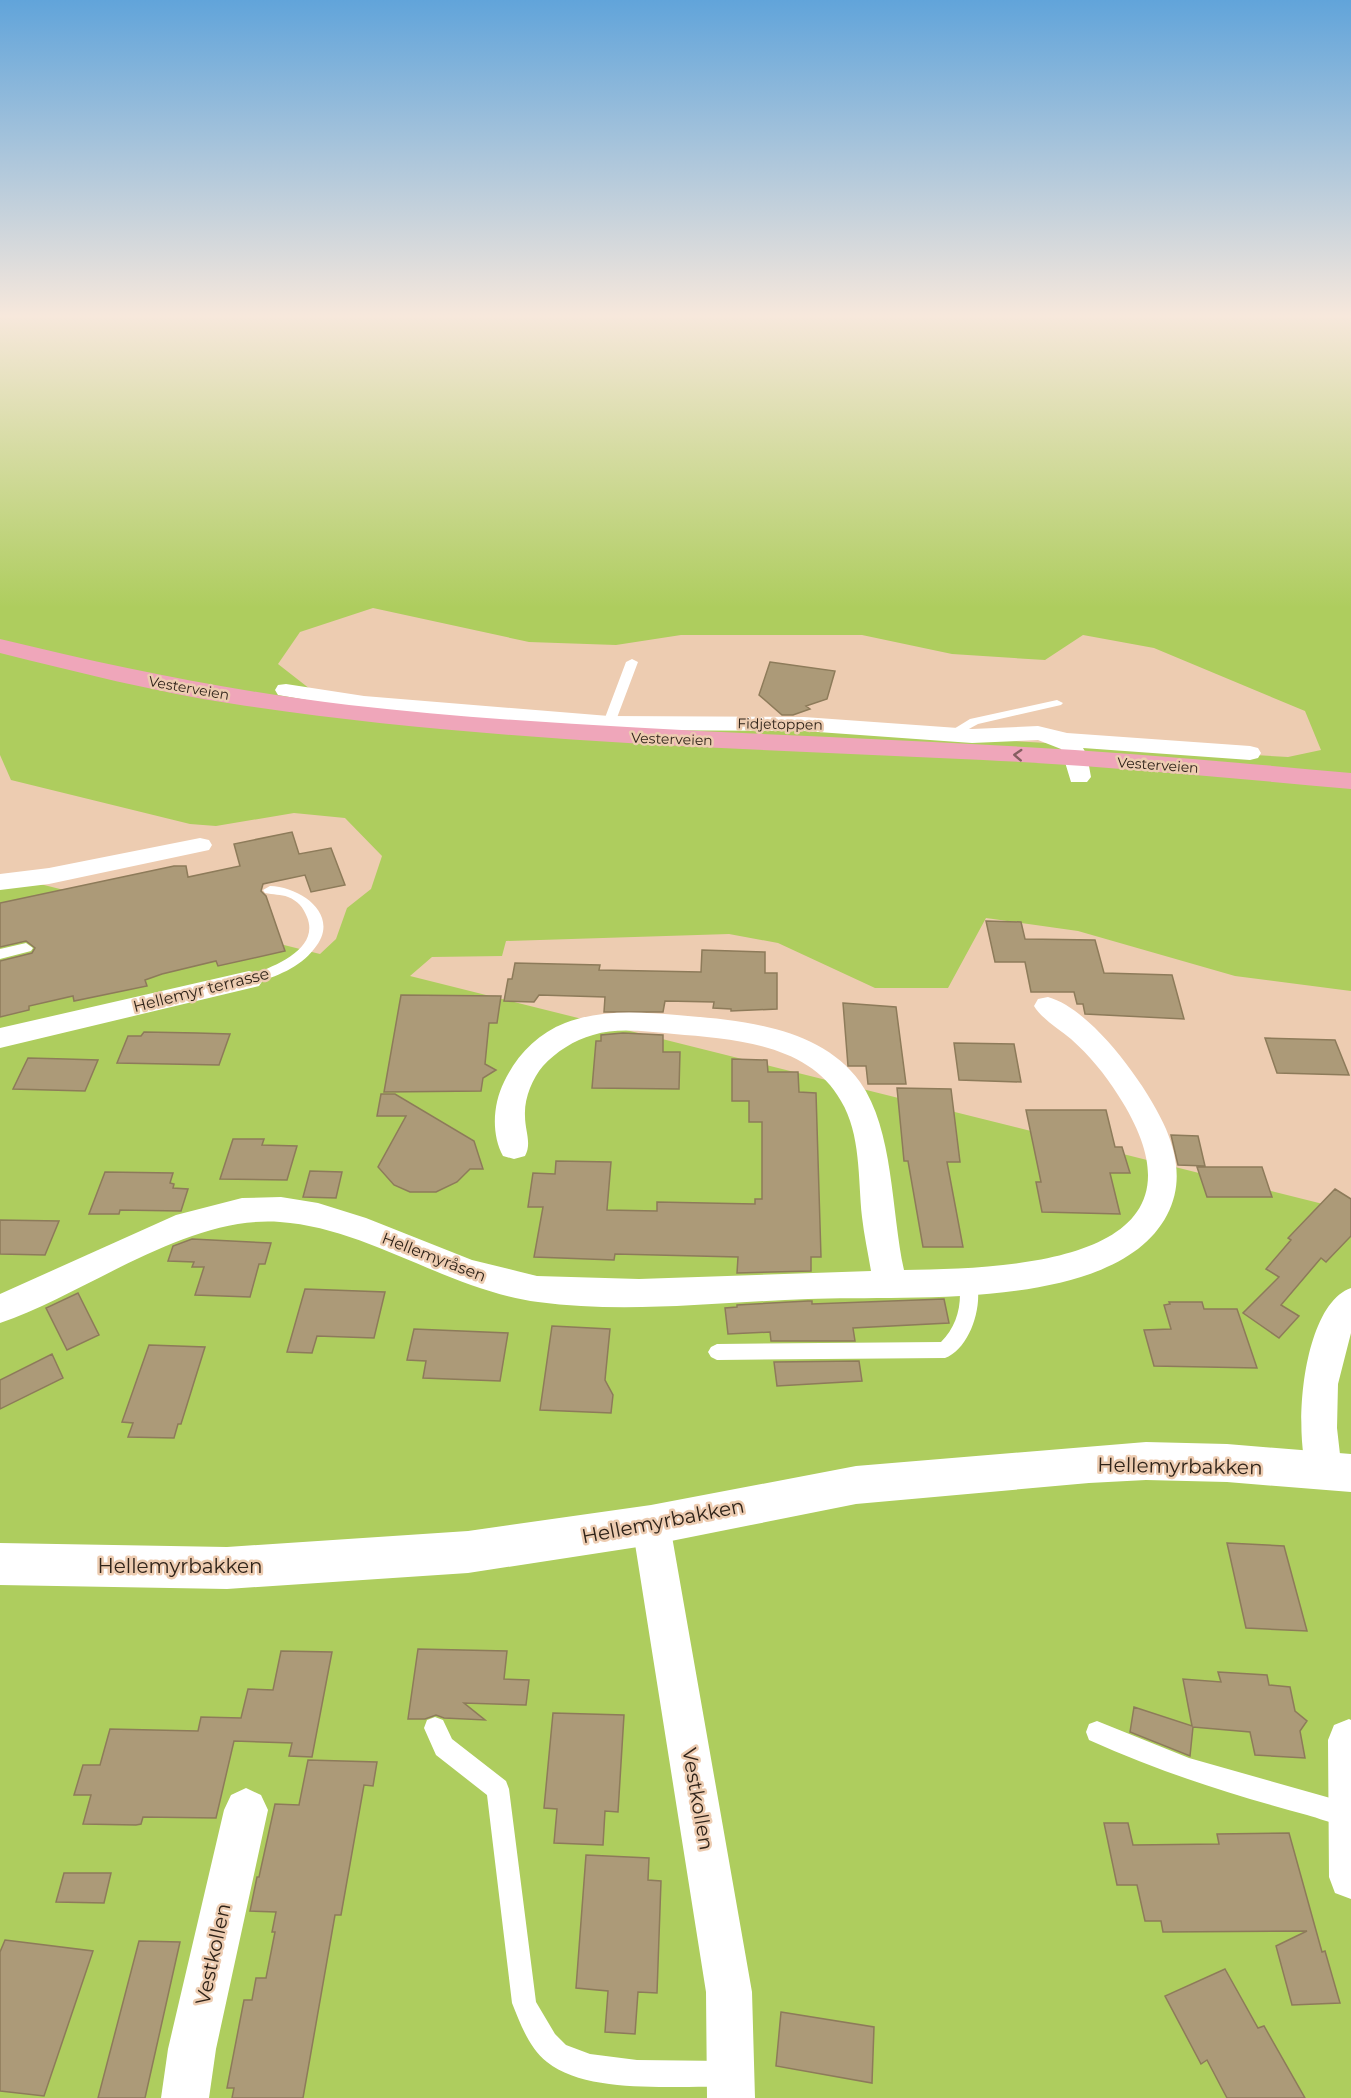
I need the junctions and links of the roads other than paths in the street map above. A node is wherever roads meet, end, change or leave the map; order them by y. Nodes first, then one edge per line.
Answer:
1 (0, 646) edge
2 (0, 660) edge
3 (632, 663) dead end
4 (286, 690) dead end
5 (1057, 703) dead end
6 (609, 723) junction
7 (950, 735) junction
8 (1250, 753) dead end
9 (1073, 758) junction
10 (1351, 781) edge
11 (1351, 794) edge
12 (200, 845) dead end
13 (1, 880) edge
14 (270, 890) dead end
15 (26, 948) dead end
16 (0, 954) edge
17 (249, 980) joint
18 (1048, 1006) dead end
19 (0, 1038) edge
20 (514, 1148) dead end
21 (968, 1280) junction
22 (890, 1282) junction
23 (1351, 1302) edge
24 (0, 1309) edge
25 (717, 1352) dead end
26 (1342, 1474) edge
27 (651, 1526) junction
28 (0, 1564) edge
29 (435, 1728) dead end
30 (1097, 1732) dead end
31 (1350, 1740) edge
32 (246, 1810) dead end
33 (1348, 1814) junction
34 (1351, 1877) edge
35 (731, 2086) edge
36 (185, 2098) edge

9 -> 1 highway, Vesterveien
2 - 9 highway, Vesterveien
3 - 6 lane
4 - 6 street, Fidjetoppen
5 - 7 lane
6 - 7 street, Fidjetoppen
7 - 9 street, Fidjetoppen
8 - 9 street, Fidjetoppen
9 - 10 highway, Vesterveien
9 - 11 highway, Vesterveien
12 - 13 street
14 - 17 lane, Hellemyr terrasse
15 - 16 lane
17 - 19 street, Hellemyr terrasse
18 - 21 street, Hellemyråsen
20 - 22 street
21 - 22 street, Hellemyråsen
21 - 25 lane
22 - 24 street, Hellemyråsen
23 - 26 street, Hellemyrbakken
26 - 27 street, Hellemyrbakken
27 - 28 street, Hellemyrbakken
27 - 35 street, Vestkollen
29 - 35 lane, Vestkollen
30 - 33 lane
31 - 33 street
32 - 36 street, Vestkollen
33 - 34 street

